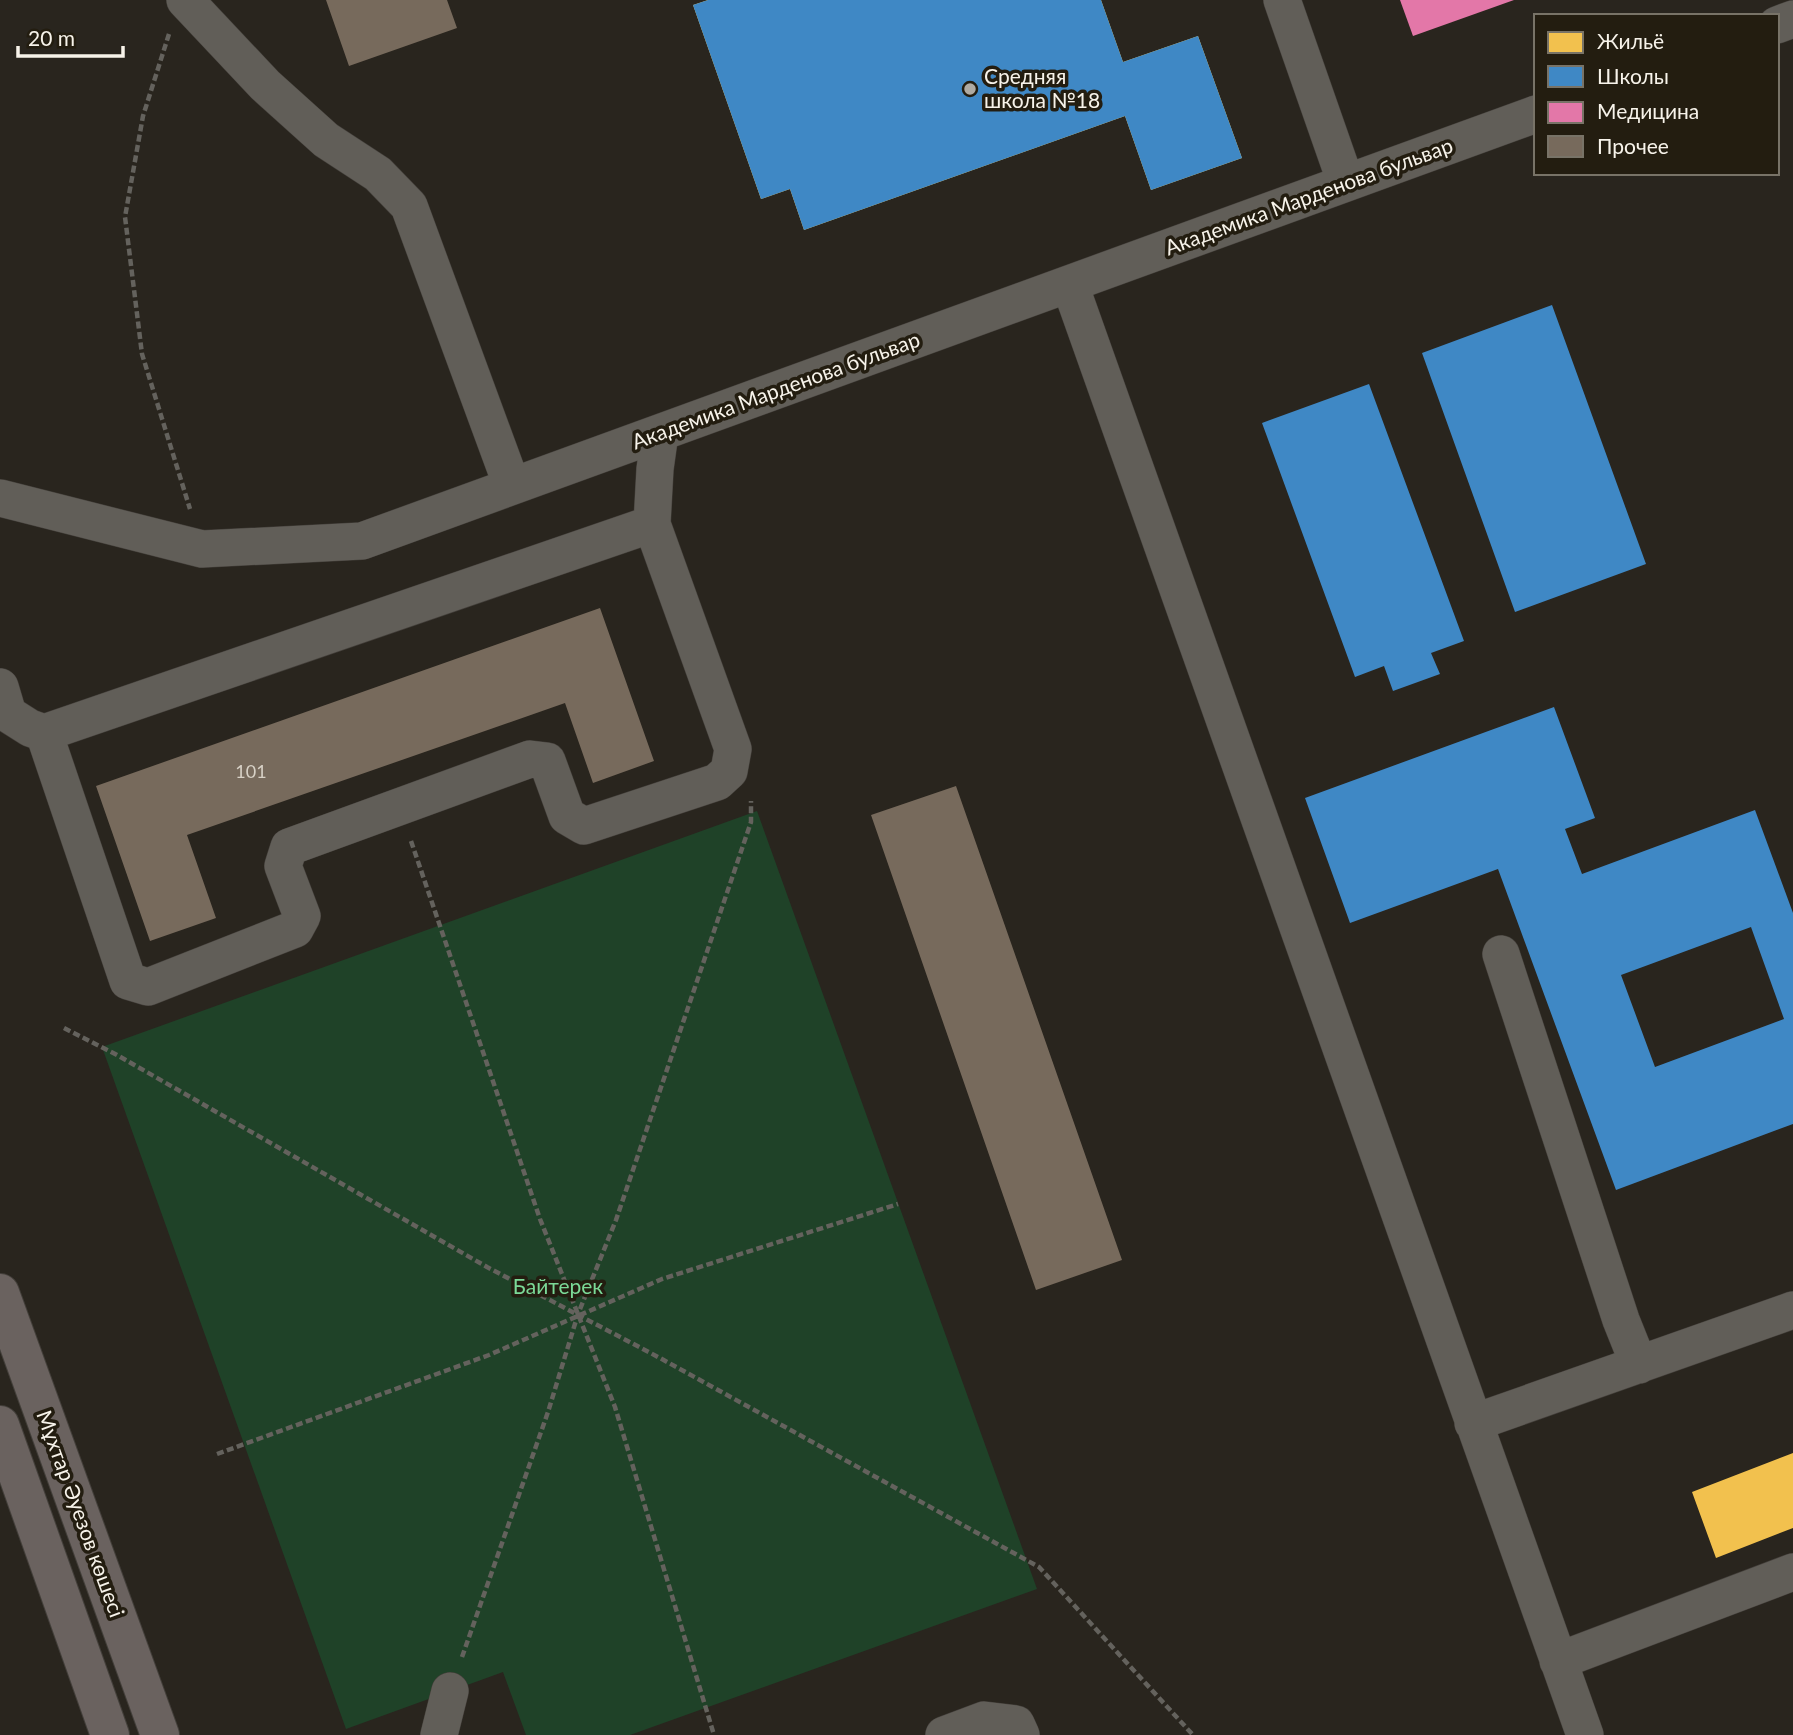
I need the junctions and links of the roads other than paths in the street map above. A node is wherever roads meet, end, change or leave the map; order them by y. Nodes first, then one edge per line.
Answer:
1 (1282, 0) edge
2 (178, 13) edge
3 (1534, 115) edge
4 (1346, 184) junction
5 (1070, 285) junction
6 (660, 433) junction
7 (512, 486) junction
8 (0, 498) edge
9 (652, 524) junction
10 (0, 687) edge
11 (44, 733) junction
12 (1501, 954) dead end
13 (0, 1293) edge
14 (1793, 1310) edge
15 (1639, 1365) junction
16 (1473, 1423) junction
17 (0, 1425) edge
18 (1793, 1572) edge
19 (1558, 1661) junction
20 (450, 1691) road end
21 (110, 1735) edge
22 (160, 1735) edge
23 (439, 1735) edge
24 (944, 1735) edge
25 (1021, 1735) edge
26 (1585, 1735) edge

1 - 4 street
2 - 7 street
3 - 4 street, Академика Марденова бульвар
4 - 5 street, Академика Марденова бульвар
5 - 6 street, Академика Марденова бульвар
5 - 16 street
6 - 7 street, Академика Марденова бульвар
6 - 9 street
7 - 8 street, Академика Марденова бульвар
9 - 11 street
9 - 11 street
10 - 11 street
12 - 15 street
13 - 22 main road, Мұхтар Әуезов көшесі
14 - 15 street
15 - 16 street
16 - 19 street
17 - 21 main road
18 - 19 street
19 - 26 street
20 - 23 street
24 - 25 street

